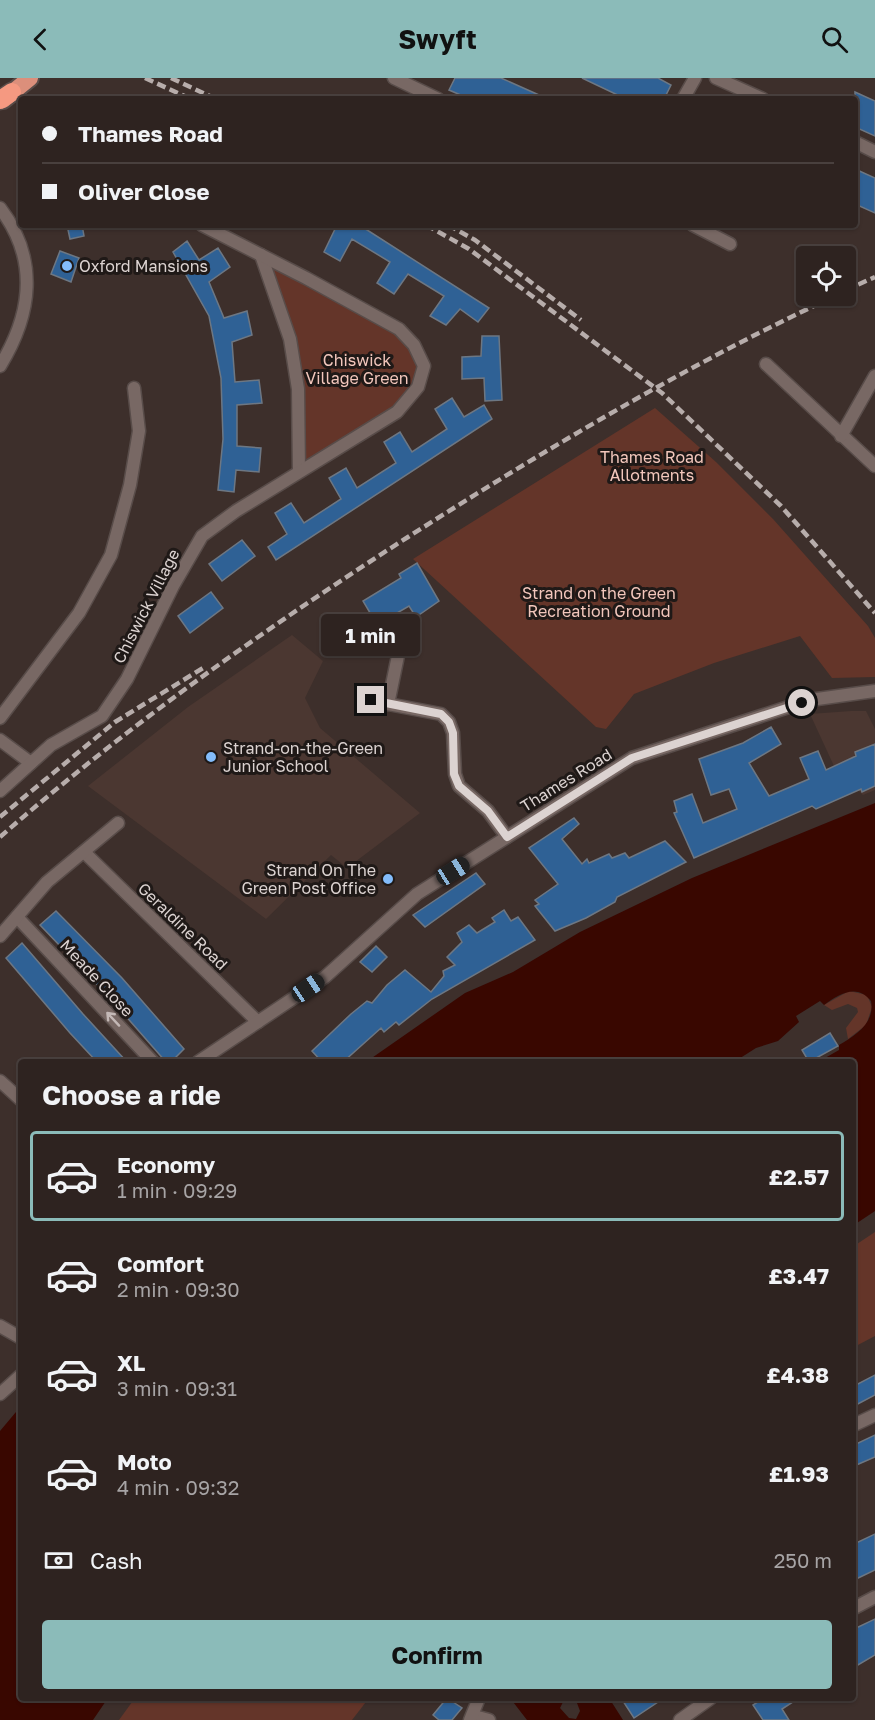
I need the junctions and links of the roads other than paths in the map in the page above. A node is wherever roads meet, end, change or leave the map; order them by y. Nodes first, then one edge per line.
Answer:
1 (30, 78) edge
2 (394, 78) edge
3 (695, 78) edge
4 (716, 78) edge
5 (432, 96) edge
6 (685, 96) edge
7 (756, 96) edge
8 (4, 98) edge
9 (858, 144) edge
10 (875, 152) edge
11 (0, 208) edge
12 (18, 216) edge
13 (9, 219) junction
14 (208, 228) edge
15 (699, 228) edge
16 (730, 244) dead end
17 (261, 255) junction
18 (766, 364) dead end
19 (0, 366) edge
20 (875, 376) edge
21 (134, 388) dead end
22 (841, 436) junction
23 (875, 466) edge
24 (299, 471) junction
25 (400, 646) dead end
26 (875, 691) edge
27 (371, 700) dead end
28 (388, 704) junction
29 (0, 718) edge
30 (0, 740) edge
31 (31, 763) junction
32 (0, 791) edge
33 (118, 823) dead end
34 (507, 837) junction
35 (85, 853) junction
36 (17, 917) junction
37 (0, 936) edge
38 (258, 1022) junction
39 (150, 1059) edge
40 (202, 1059) edge
41 (0, 1081) edge
42 (18, 1097) edge
43 (0, 1326) edge
44 (18, 1336) edge
45 (18, 1378) edge
46 (0, 1394) edge
47 (875, 1415) edge
48 (856, 1424) edge
49 (875, 1597) edge
50 (856, 1607) edge
51 (707, 1701) edge
52 (473, 1707) edge
53 (489, 1720) edge
54 (680, 1720) edge

1 - 8 highway
2 - 5 street
3 - 6 street
4 - 7 street
9 - 10 street
11 - 13 street
12 - 13 street
13 - 19 street
14 - 17 street, Chiswick Village
15 - 16 street
17 - 24 street
17 - 24 street, Chiswick Village
18 - 22 street
20 - 22 street
21 - 29 street
22 - 23 street
24 - 31 street, Chiswick Village
25 - 28 street
26 - 34 street, Thames Road
27 - 28 street
28 - 34 street
30 - 31 street
31 - 32 street, Chiswick Village
33 - 35 street
34 - 38 street, Thames Road
35 - 36 street
35 - 38 street, Geraldine Road
36 - 37 street
39 -> 36 street, Meade Close
38 - 40 street, Thames Road
41 - 42 street
43 - 44 street
45 - 46 street
47 - 48 street
49 - 50 street
51 - 54 street
52 - 53 street

